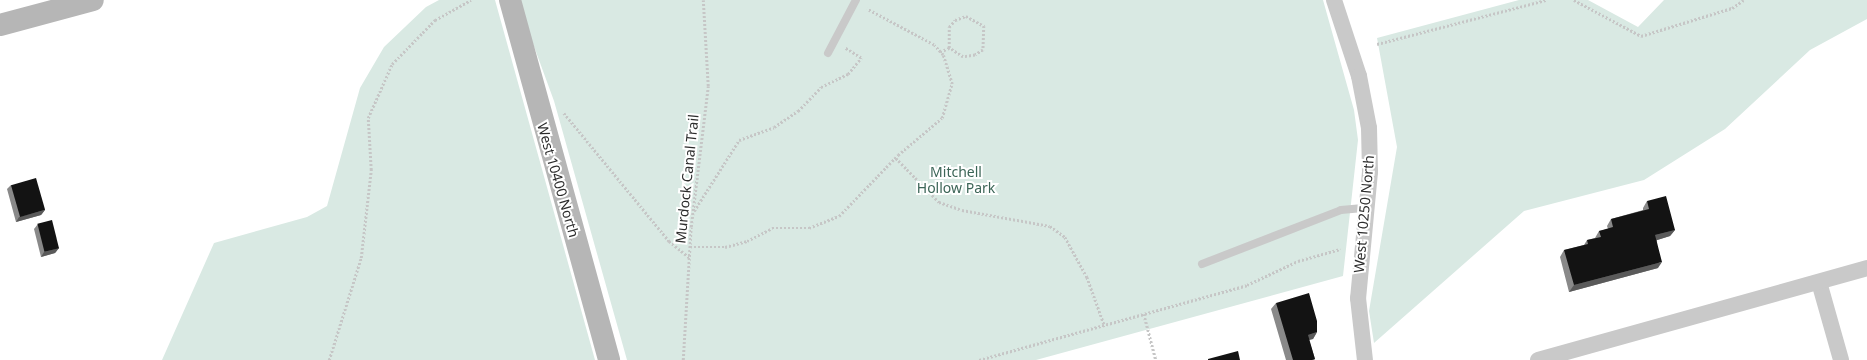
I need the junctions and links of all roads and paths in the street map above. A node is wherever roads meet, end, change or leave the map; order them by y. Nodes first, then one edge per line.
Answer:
1 (94, 0) edge
2 (471, 0) edge
3 (510, 0) edge
4 (703, 0) edge
5 (1334, 0) edge
6 (1546, 0) edge
7 (1574, 0) edge
8 (1744, 0) edge
9 (855, 1) edge
10 (0, 25) edge
11 (834, 41) junction
12 (1377, 44) dead end
13 (949, 48) junction
14 (940, 52) junction
15 (828, 53) dead end
16 (559, 107) dead end
17 (896, 158) junction
18 (1366, 208) junction
19 (693, 213) junction
20 (690, 247) junction
21 (1340, 250) dead end
22 (689, 257) junction
23 (1202, 264) dead end
24 (1867, 268) edge
25 (1819, 282) junction
26 (1144, 314) junction
27 (1104, 324) junction
28 (329, 360) edge
29 (609, 360) edge
30 (683, 360) edge
31 (979, 360) edge
32 (1156, 360) edge
33 (1365, 360) edge
34 (1538, 360) edge
35 (1841, 360) edge

1 - 10 street
2 - 28 path
3 - 29 street, West 10400 North
4 - 19 path, Murdock Canal Trail
5 - 18 street, West 10250 North
6 - 12 path
7 - 8 path
9 - 11 lane
9 - 14 path
11 - 15 lane
11 - 19 path
13 - 13 path
13 - 14 path
14 - 17 path
16 - 22 path
17 - 20 path
17 - 27 path
18 - 23 lane
18 - 33 street, West 10250 North
19 - 20 path, Murdock Canal Trail
20 - 22 path, Murdock Canal Trail
21 - 26 path
22 - 30 path, Murdock Canal Trail
24 - 25 street
25 - 34 street
25 - 35 street
26 - 27 path
26 - 32 path
27 - 31 path

